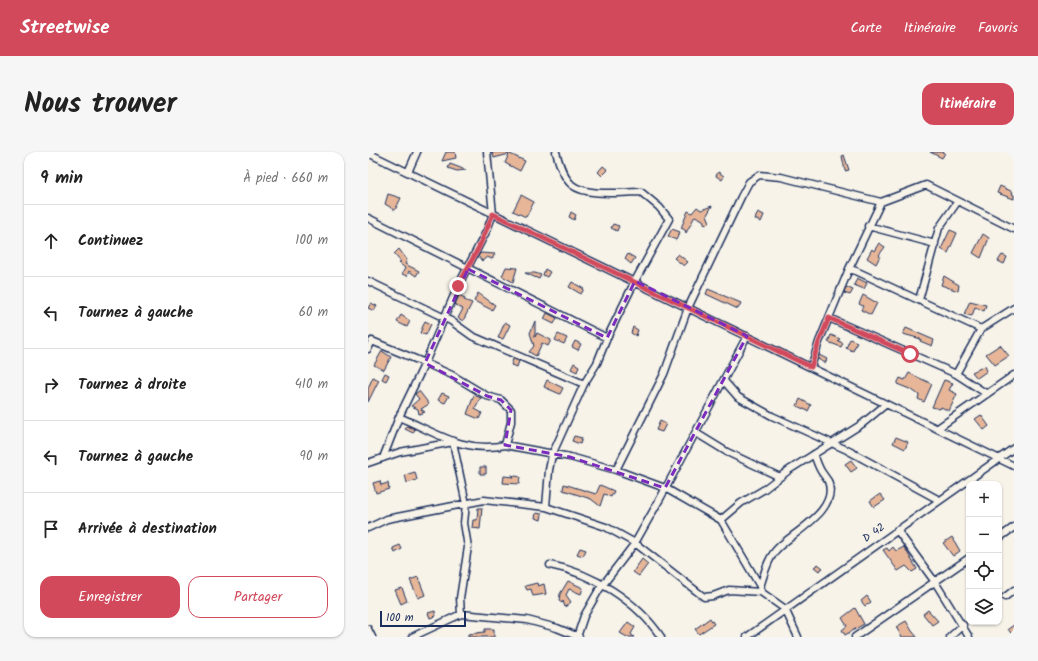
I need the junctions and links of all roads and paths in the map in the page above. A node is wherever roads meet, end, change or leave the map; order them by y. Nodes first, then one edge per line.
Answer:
1 (417, 152) edge
2 (487, 152) edge
3 (556, 152) edge
4 (368, 153) edge
5 (408, 172) junction
6 (958, 201) junction
7 (881, 202) junction
8 (493, 214) junction
9 (368, 218) edge
10 (868, 226) junction
11 (1014, 229) edge
12 (935, 244) junction
13 (468, 269) junction
14 (849, 269) junction
15 (368, 281) edge
16 (634, 281) junction
17 (919, 300) junction
18 (688, 308) junction
19 (1014, 308) edge
20 (446, 318) junction
21 (829, 318) junction
22 (981, 329) junction
23 (746, 336) junction
24 (607, 338) junction
25 (370, 341) edge
26 (368, 349) edge
27 (425, 363) junction
28 (811, 367) junction
29 (956, 374) junction
30 (1014, 375) edge
31 (724, 381) junction
32 (584, 384) junction
33 (987, 394) junction
34 (886, 405) junction
35 (399, 417) junction
36 (938, 428) junction
37 (696, 433) junction
38 (453, 442) junction
39 (831, 443) junction
40 (505, 446) junction
41 (1014, 448) edge
42 (814, 454) junction
43 (552, 455) junction
44 (383, 458) junction
45 (1000, 458) junction
46 (368, 463) edge
47 (1014, 466) edge
48 (616, 470) junction
49 (780, 477) junction
50 (665, 488) junction
51 (939, 500) junction
52 (466, 504) junction
53 (546, 507) junction
54 (721, 520) junction
55 (1014, 527) edge
56 (368, 528) edge
57 (896, 530) junction
58 (1002, 536) edge
59 (635, 543) junction
60 (966, 560) edge
61 (550, 565) dead end
62 (935, 582) junction
63 (604, 586) junction
64 (760, 587) junction
65 (1014, 590) edge
66 (765, 595) junction
67 (1005, 597) dead end
68 (785, 610) junction
69 (461, 614) junction
70 (963, 625) junction
71 (368, 629) edge
72 (372, 637) edge
73 (412, 637) edge
74 (577, 637) edge
75 (662, 637) edge
76 (747, 637) edge
77 (798, 637) edge
78 (855, 637) edge
79 (950, 637) edge
80 (969, 637) edge

1 - 5 street
2 - 8 street
3 - 16 street
4 - 5 street
5 - 8 street
6 - 7 street
6 - 11 street
6 - 12 street
7 - 10 street
7 - 18 street
8 - 13 street
8 - 16 street
9 - 13 street
10 - 12 street
10 - 14 street
12 - 17 street
13 - 20 street
13 - 24 street
14 - 17 street
14 - 21 street
15 - 20 street
16 - 18 street
16 - 24 street
17 - 22 street
18 - 23 street
18 - 48 street
19 - 22 street
20 - 27 street
20 - 32 street
21 - 28 street
21 - 29 street
22 - 29 street
23 - 28 street
23 - 31 street
24 - 32 street
25 - 26 street
25 - 27 street
27 - 35 street
27 - 40 street
28 - 34 street
29 - 33 street
30 - 33 street
31 - 37 street
31 - 39 street
32 - 43 street
33 - 36 street
34 - 36 street
34 - 39 street
35 - 38 street
35 - 44 street
36 - 45 street
37 - 49 street
37 - 50 street
38 - 40 street
38 - 44 street
38 - 52 street
39 - 42 street
39 - 51 street
40 - 43 street
41 - 45 street, D 42 / D 42
42 - 49 street
42 - 64 street
43 - 48 street
43 - 53 street
44 - 46 street
45 - 47 street
45 - 51 street, D 42 / D 42
48 - 50 street
49 - 54 street
50 - 54 street
50 - 59 street
51 - 57 street, D 42 / D 42
52 - 53 street
52 - 56 street
52 - 69 street
53 - 59 street
54 - 64 street
55 - 58 street
57 - 62 street
57 - 68 street, D 42 / D 42
59 - 63 street
59 - 66 street
60 - 62 street
61 - 63 street
62 - 70 street
62 - 78 street
63 - 74 street
63 - 75 street
64 - 66 street
65 - 67 street
66 - 68 street
68 - 76 street, D 42 / D 42
68 - 77 street
69 - 73 street
69 - 74 street
70 - 79 street
70 - 80 street
71 - 72 street

